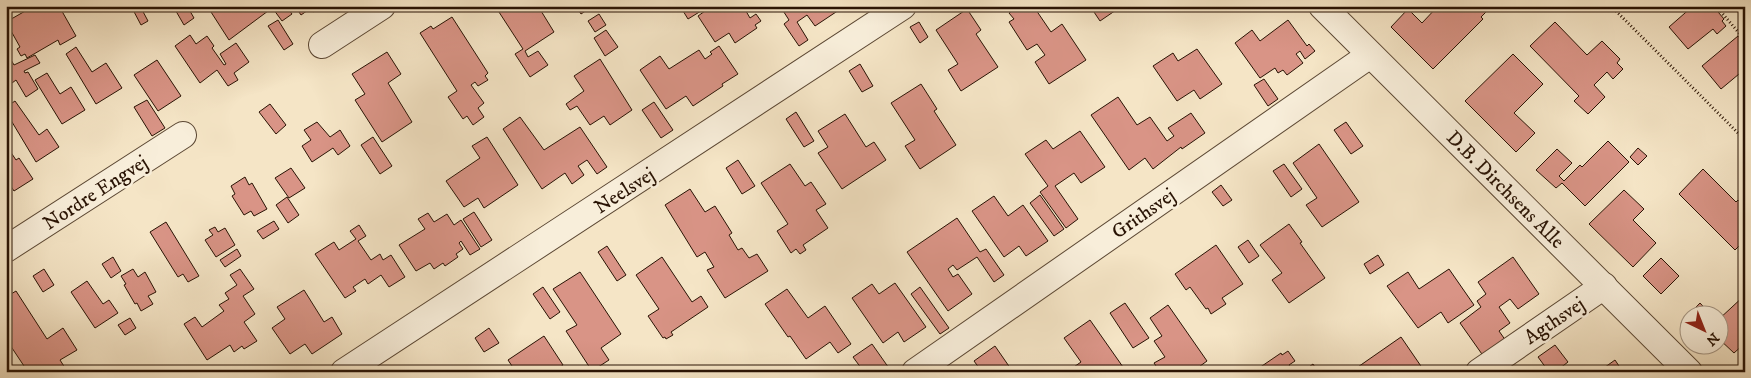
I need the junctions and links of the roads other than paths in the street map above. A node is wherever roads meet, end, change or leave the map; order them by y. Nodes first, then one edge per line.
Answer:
1 (382, 6) edge
2 (903, 6) edge
3 (1322, 6) edge
4 (322, 45) dead end
5 (1370, 55) junction
6 (183, 135) dead end
7 (6, 249) edge
8 (1604, 286) junction
9 (344, 372) edge
10 (915, 372) edge
11 (1479, 372) edge
12 (1689, 372) edge

1 - 4 street
2 - 9 street, Neelsvej
3 - 5 street, D.B. Dirchsens Alle
5 - 8 street, D.B. Dirchsens Alle
5 - 10 street, Grithsvej
6 - 7 street, Nordre Engvej
8 - 11 street, Agthsvej
8 - 12 street, D.B. Dirchsens Alle

